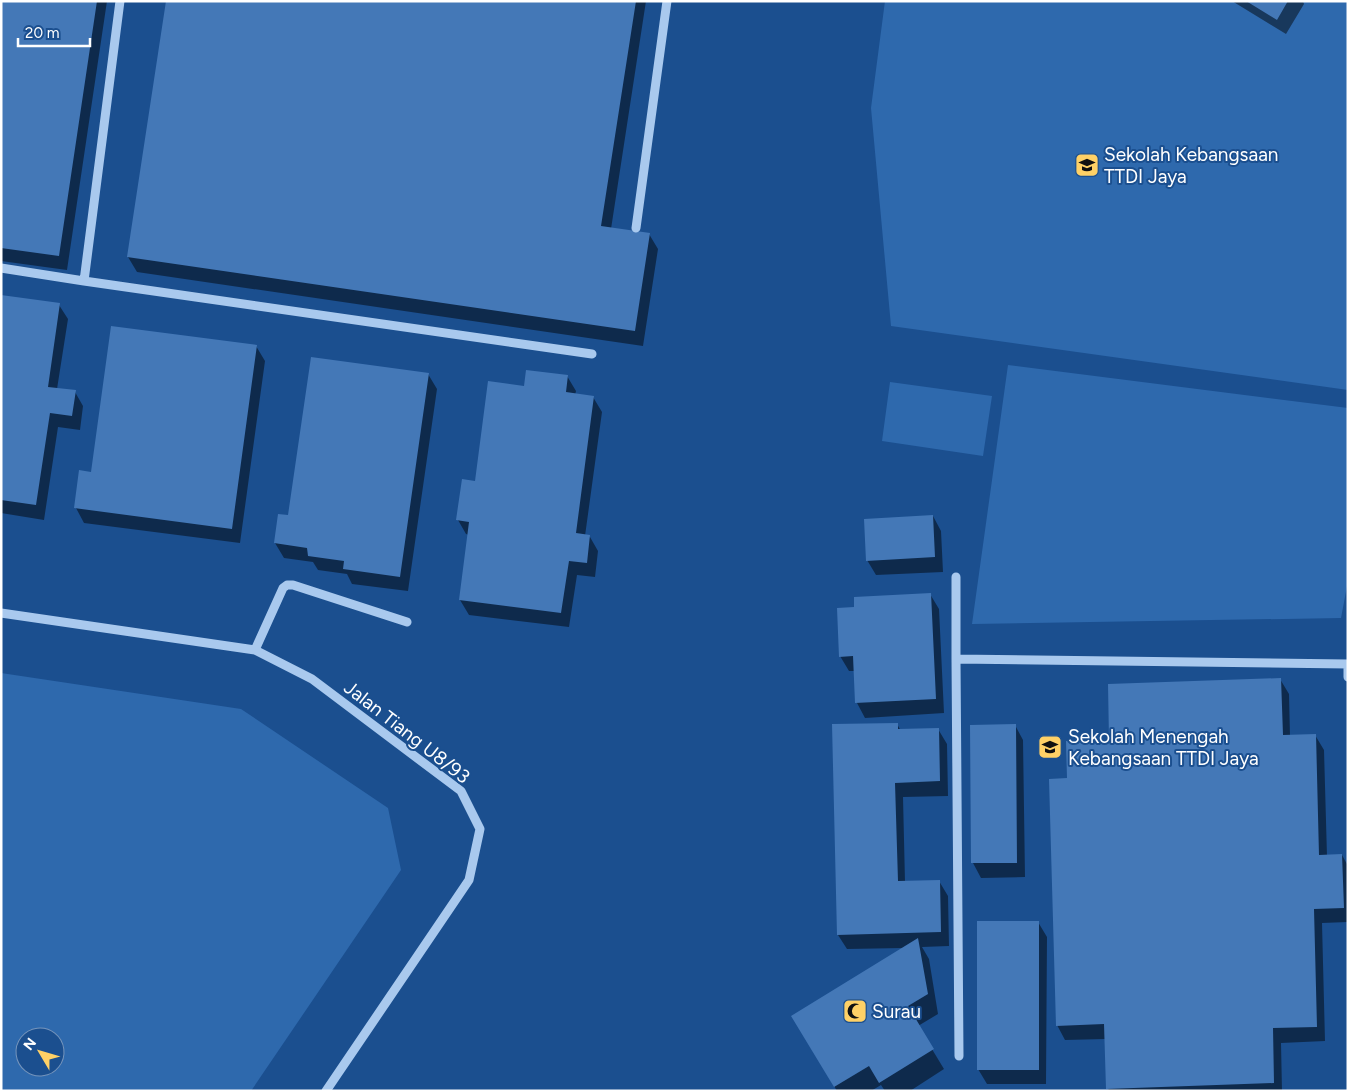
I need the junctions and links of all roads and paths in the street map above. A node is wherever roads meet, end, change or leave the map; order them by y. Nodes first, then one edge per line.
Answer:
1 (120, 1) edge
2 (667, 1) edge
3 (636, 228) dead end
4 (1, 268) edge
5 (84, 281) junction
6 (592, 354) dead end
7 (956, 577) dead end
8 (1, 613) edge
9 (407, 622) dead end
10 (255, 650) junction
11 (956, 659) junction
12 (1348, 664) edge
13 (1348, 677) edge
14 (959, 1056) dead end
15 (326, 1091) edge

1 - 5 street
2 - 3 street
4 - 5 street
5 - 6 street
7 - 11 street
8 - 10 street, Jalan Tiang U8/93
9 - 10 street
10 - 15 street, Jalan Tiang U8/93
11 - 12 street
11 - 14 street
12 - 13 street

